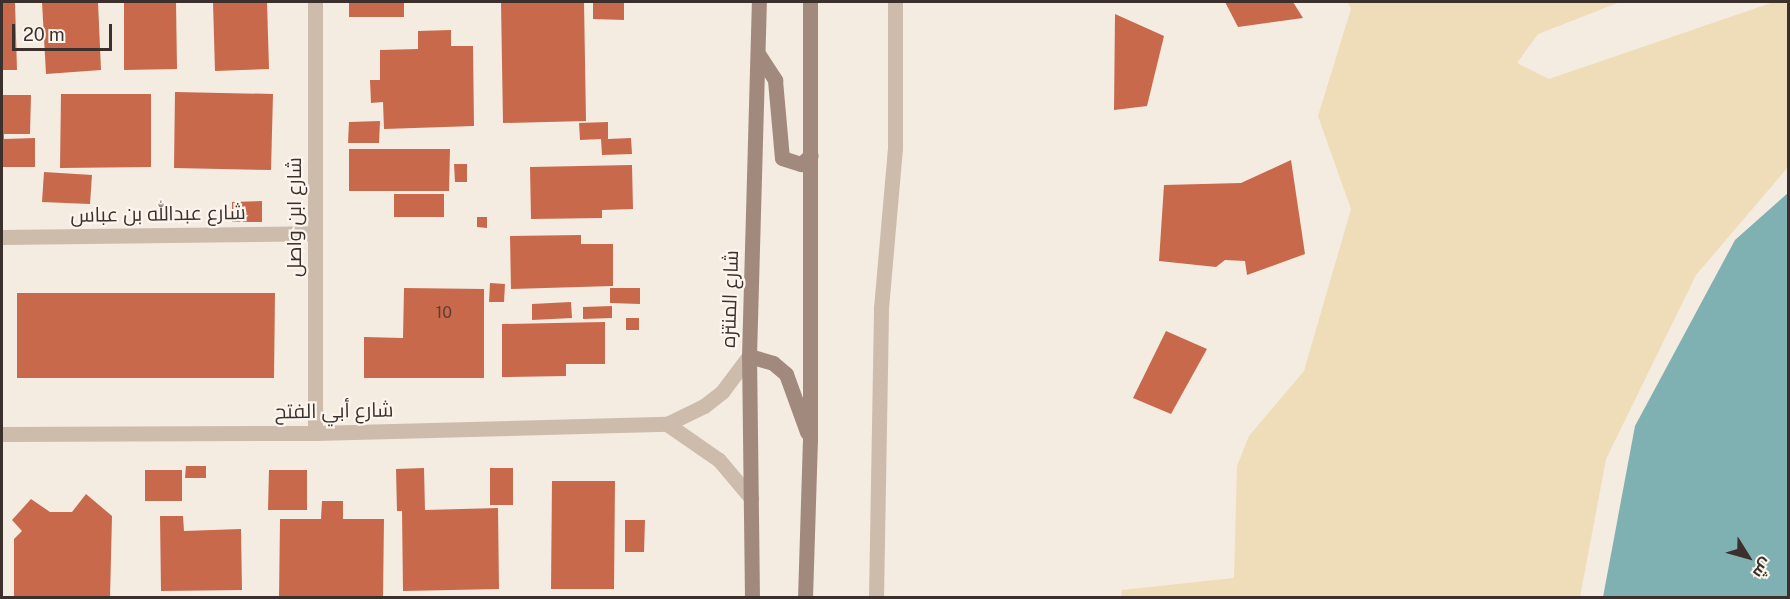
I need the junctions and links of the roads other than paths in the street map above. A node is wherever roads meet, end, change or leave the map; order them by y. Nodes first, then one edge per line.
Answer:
1 (315, 2) edge
2 (759, 2) edge
3 (810, 2) edge
4 (894, 2) edge
5 (759, 55) junction
6 (811, 155) junction
7 (315, 233) junction
8 (2, 237) edge
9 (749, 356) junction
10 (667, 424) junction
11 (315, 433) junction
12 (2, 434) edge
13 (810, 441) junction
14 (751, 498) junction
15 (805, 579) junction
16 (752, 597) edge
17 (805, 597) edge
18 (811, 597) edge
19 (876, 597) edge

1 - 7 street, شارع ابن واصل
2 - 5 main road, شارع المنتزه
3 - 6 main road
4 - 19 street
5 - 6 main road
5 - 9 main road, شارع المنتزه
6 - 13 main road
7 - 8 street, شارع عبدالله بن عباس
7 - 11 street, شارع ابن واصل
9 - 10 street, شارع أبي الفتح
9 - 13 main road
9 - 14 main road, شارع المنتزه
10 - 11 street, شارع أبي الفتح
10 - 14 street
11 - 12 street, شارع أبي الفتح
13 - 15 main road
14 - 16 main road, شارع المنتزه
15 - 17 main road
15 - 18 main road

